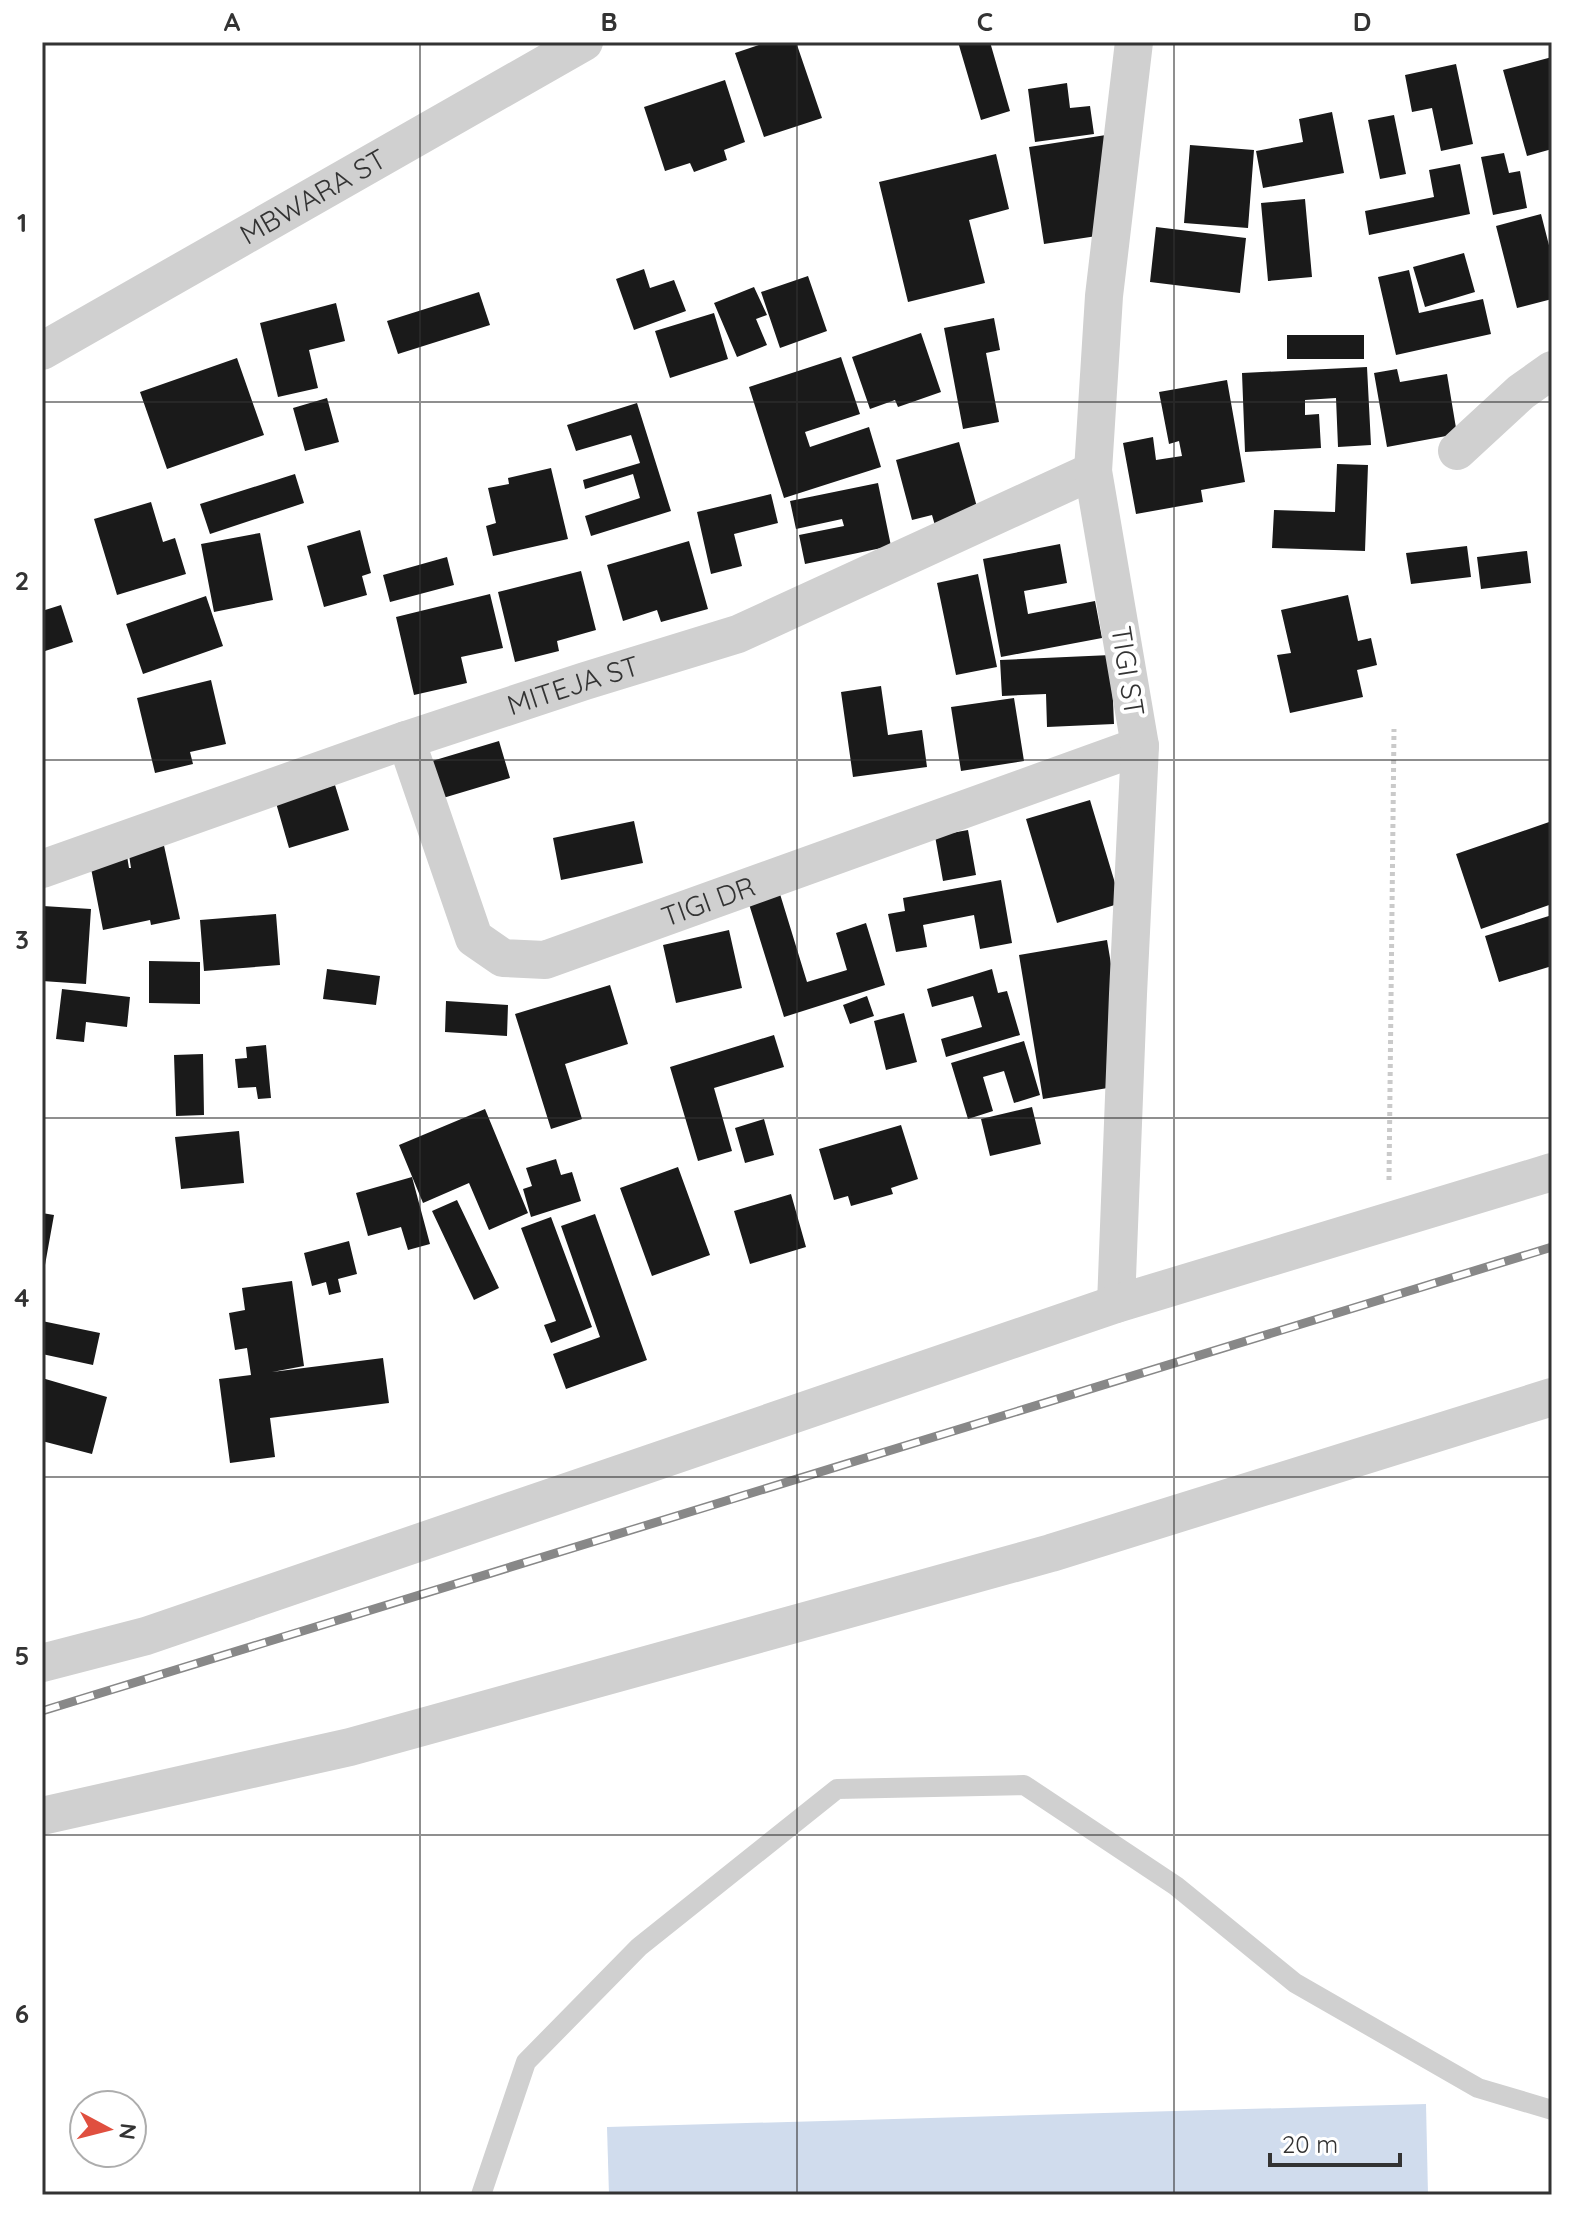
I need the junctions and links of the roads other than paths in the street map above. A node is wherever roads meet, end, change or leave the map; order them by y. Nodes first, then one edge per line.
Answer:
1 (584, 42) edge
2 (1134, 42) edge
3 (42, 351) edge
4 (1552, 370) edge
5 (1457, 451) dead end
6 (1093, 471) junction
7 (406, 740) junction
8 (1140, 746) junction
9 (42, 869) edge
10 (1552, 1172) edge
11 (1116, 1304) junction
12 (1552, 1397) edge
13 (42, 1663) edge
14 (42, 1816) edge
15 (1552, 2110) edge
16 (481, 2195) edge

1 - 3 street, MBWARA ST
2 - 6 street, TIGI ST
4 - 5 street
6 - 7 street, MITEJA ST
6 - 8 street, TIGI ST
7 - 8 street, TIGI DR
7 - 9 street, MITEJA ST
8 - 11 street, TIGI ST
10 - 11 street
11 - 13 street
12 - 14 street
15 - 16 lane

